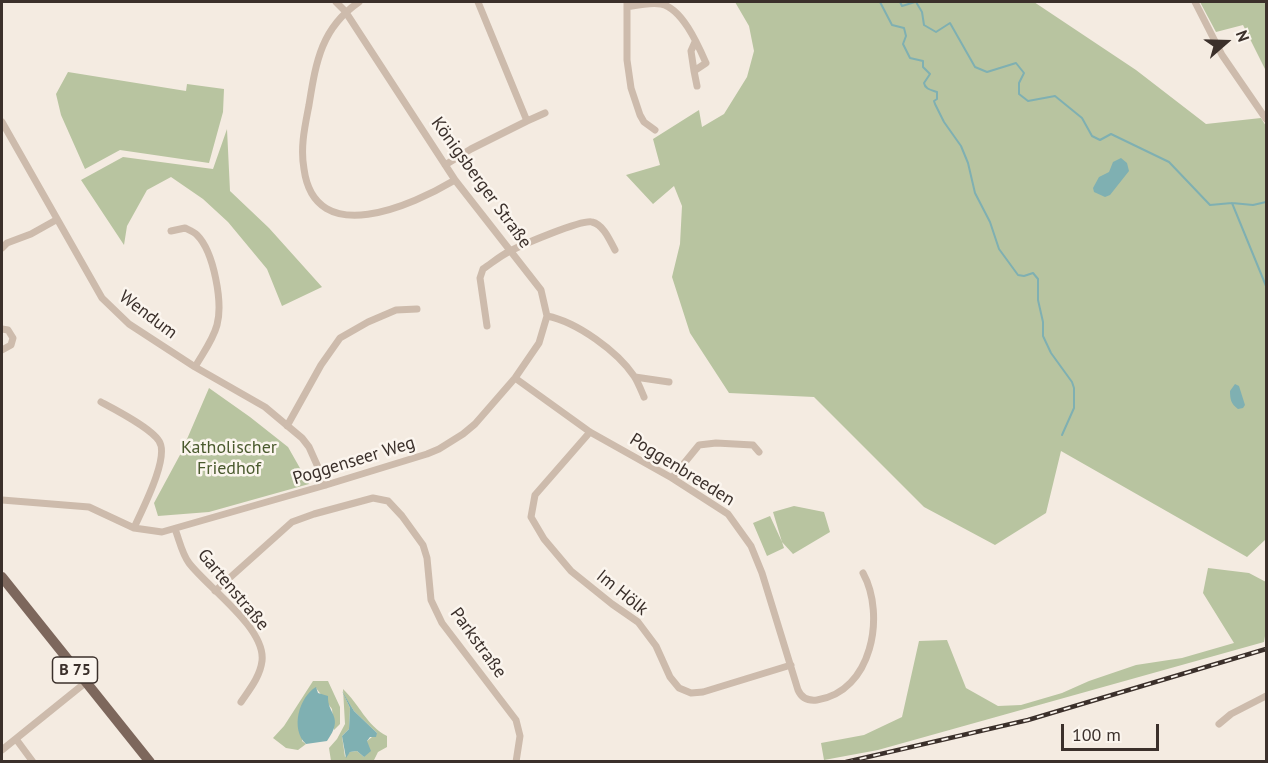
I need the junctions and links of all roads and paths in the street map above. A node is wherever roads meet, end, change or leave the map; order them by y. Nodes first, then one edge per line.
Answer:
1 (336, 2) edge
2 (359, 2) edge
3 (478, 2) edge
4 (1195, 2) edge
5 (627, 4) edge
6 (345, 11) junction
7 (695, 42) junction
8 (694, 71) junction
9 (697, 87) dead end
10 (545, 113) dead end
11 (1266, 119) edge
12 (527, 121) junction
13 (2, 122) edge
14 (655, 130) dead end
15 (445, 165) junction
16 (455, 180) junction
17 (57, 220) junction
18 (171, 231) dead end
19 (2, 248) edge
20 (615, 250) dead end
21 (509, 251) junction
22 (417, 309) dead end
23 (547, 316) junction
24 (488, 326) dead end
25 (2, 329) edge
26 (2, 350) edge
27 (195, 367) junction
28 (635, 377) junction
29 (514, 378) junction
30 (669, 382) dead end
31 (644, 397) dead end
32 (101, 402) dead end
33 (287, 426) junction
34 (590, 432) junction
35 (759, 453) dead end
36 (672, 478) junction
37 (326, 485) junction
38 (2, 500) edge
39 (134, 528) junction
40 (175, 529) junction
41 (863, 573) dead end
42 (2, 577) edge
43 (215, 591) junction
44 (791, 665) junction
45 (85, 683) junction
46 (1266, 696) edge
47 (241, 702) dead end
48 (1219, 724) dead end
49 (16, 739) junction
50 (2, 750) edge
51 (33, 762) edge
52 (150, 762) edge
53 (516, 762) edge

1 - 6 street, Königsberger Straße
2 - 6 street
3 - 12 street
4 - 11 street
5 - 7 street
5 - 14 street
6 - 15 street, Königsberger Straße
6 - 16 street
7 - 8 street
7 - 8 street
8 - 9 street
10 - 12 street
12 - 15 street
13 - 17 street, Wendum
15 - 16 street, Königsberger Straße
16 - 21 street, Königsberger Straße
17 - 19 street
17 - 27 street, Wendum
18 - 27 street
20 - 21 street
21 - 23 street, Königsberger Straße
21 - 24 street
22 - 33 street
23 - 28 street
23 - 29 street
25 - 26 street
27 - 33 street, Wendum
28 - 30 street
28 - 31 street
29 - 34 street, Poggenbreeden
29 - 37 street, Poggenseer Weg
32 - 39 street
33 - 37 street, Wendum
34 - 36 street, Poggenbreeden
34 - 44 street, Im Hölk
35 - 36 street
36 - 44 street, Poggenbreeden
37 - 40 street, Poggenseer Weg
38 - 39 street, Poggenseer Weg
39 - 40 street, Poggenseer Weg
40 - 43 street, Gartenstraße
41 - 44 street, Poggenbreeden
42 - 45 main road, B 75
43 - 47 street, Gartenstraße
43 - 53 street, Parkstraße
45 - 49 street
45 - 52 main road, B 75
46 - 48 street
49 - 50 street
49 - 51 street

